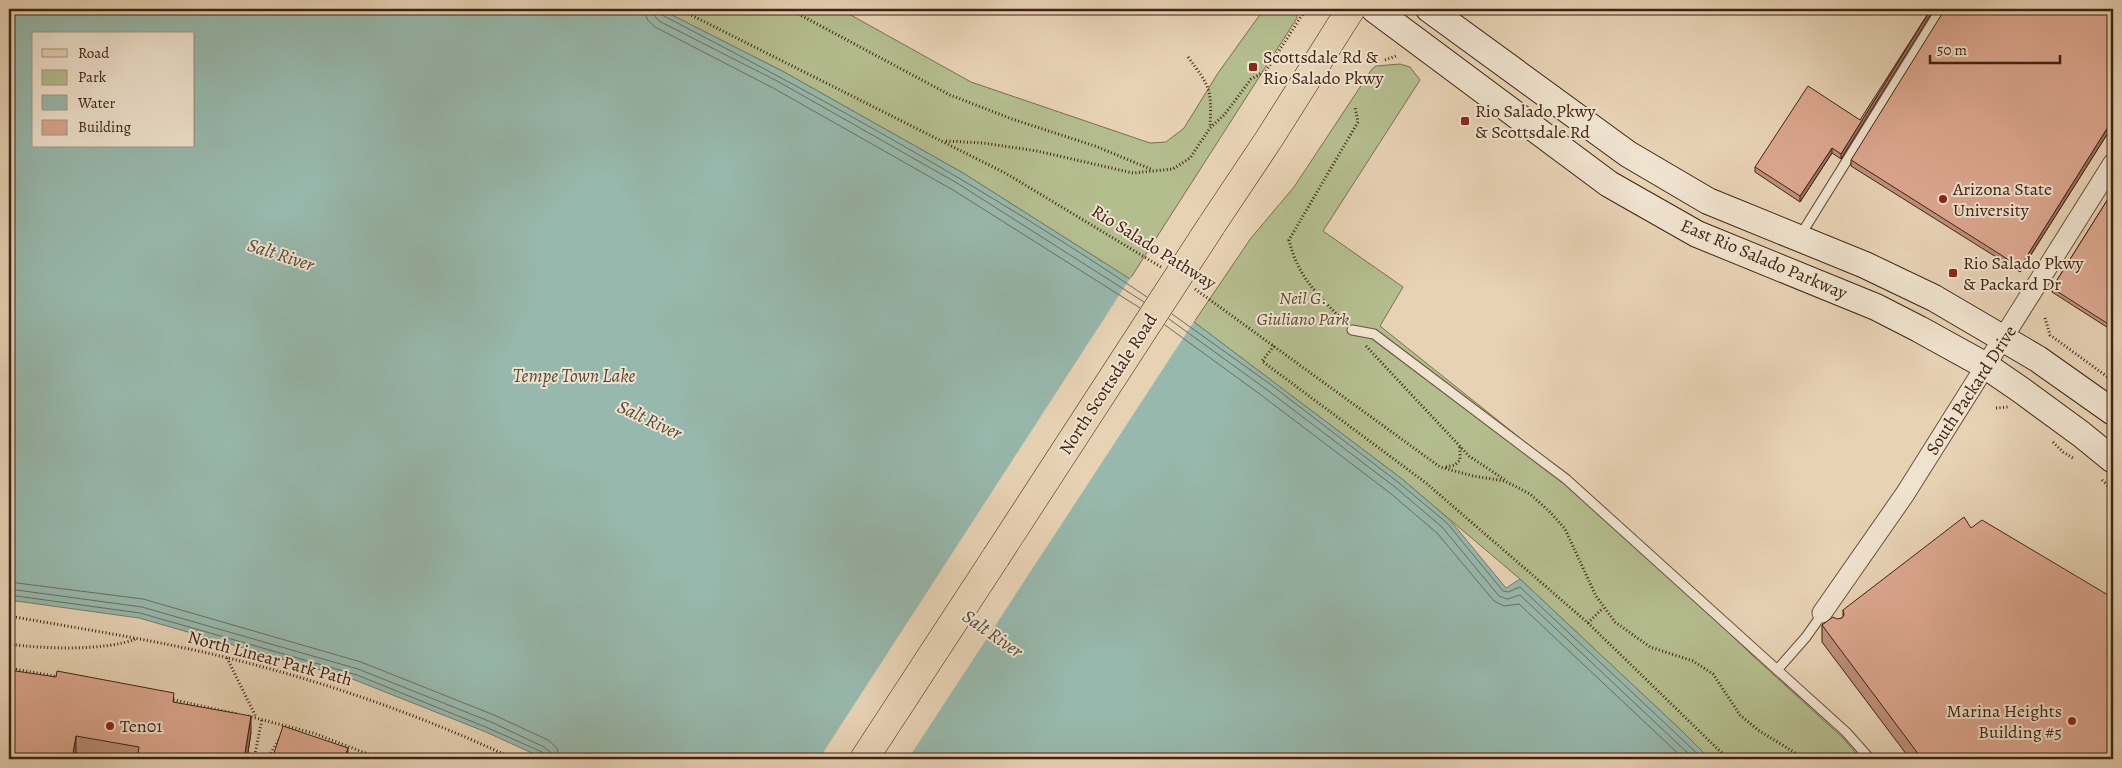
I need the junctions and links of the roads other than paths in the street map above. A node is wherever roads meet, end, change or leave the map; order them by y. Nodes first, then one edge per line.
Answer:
1 (1351, 9) edge
2 (1374, 9) edge
3 (1429, 9) edge
4 (1941, 9) edge
5 (2113, 163) edge
6 (1799, 238) junction
7 (1352, 330) road end
8 (2004, 338) junction
9 (1986, 366) junction
10 (2113, 412) edge
11 (2113, 460) edge
12 (1825, 615) joint
13 (1777, 670) junction
14 (864, 759) edge
15 (1870, 759) edge

1 - 14 main road, North Scottsdale Road, bridge
2 - 9 main road, East Rio Salado Parkway
3 - 6 main road, East Rio Salado Parkway
4 - 6 lane
5 - 8 street, South Packard Drive
6 - 8 main road, East Rio Salado Parkway
7 - 13 lane
8 - 9 street, South Packard Drive
8 - 10 main road, East Rio Salado Parkway
9 - 11 main road, East Rio Salado Parkway
9 - 12 street, South Packard Drive
12 - 13 lane
13 - 15 lane

